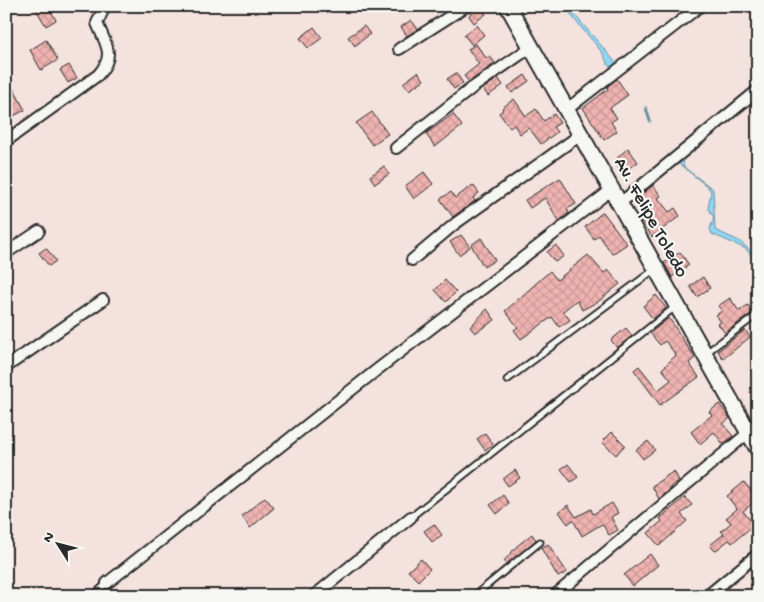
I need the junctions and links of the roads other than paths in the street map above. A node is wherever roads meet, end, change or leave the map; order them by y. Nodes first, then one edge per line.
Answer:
1 (105, 6) edge
2 (466, 6) edge
3 (508, 6) edge
4 (700, 6) edge
5 (531, 47) junction
6 (399, 49) dead end
7 (758, 90) edge
8 (566, 110) junction
9 (580, 135) junction
10 (6, 141) edge
11 (396, 148) dead end
12 (611, 190) junction
13 (619, 204) junction
14 (39, 231) dead end
15 (6, 252) edge
16 (412, 260) dead end
17 (655, 268) junction
18 (103, 300) dead end
19 (676, 306) junction
20 (758, 314) edge
21 (703, 355) junction
22 (6, 367) edge
23 (507, 380) dead end
24 (748, 433) junction
25 (758, 448) edge
26 (411, 517) joint
27 (540, 542) dead end
28 (758, 554) edge
29 (108, 583) joint
30 (93, 596) edge
31 (314, 596) edge
32 (474, 596) edge
33 (554, 596) edge
34 (707, 596) edge

1 - 10 street
2 - 6 street
3 - 5 main road, Av. Felipe Toledo
4 - 8 street
5 - 8 main road, Av. Felipe Toledo
5 - 11 street
7 - 13 street
8 - 9 main road, Av. Felipe Toledo
9 - 12 main road, Av. Felipe Toledo
9 - 16 street
12 - 13 main road, Av. Felipe Toledo
12 - 29 street
13 - 17 main road, Av. Felipe Toledo
14 - 15 street
17 - 19 main road, Av. Felipe Toledo
17 - 23 lane
18 - 22 street
19 - 21 main road, Av. Felipe Toledo
19 - 26 lane
20 - 21 lane
21 - 24 main road, Av. Felipe Toledo
24 - 25 main road, Av. Felipe Toledo
24 - 33 street
26 - 31 street
27 - 32 lane
28 - 34 street
29 - 30 lane

